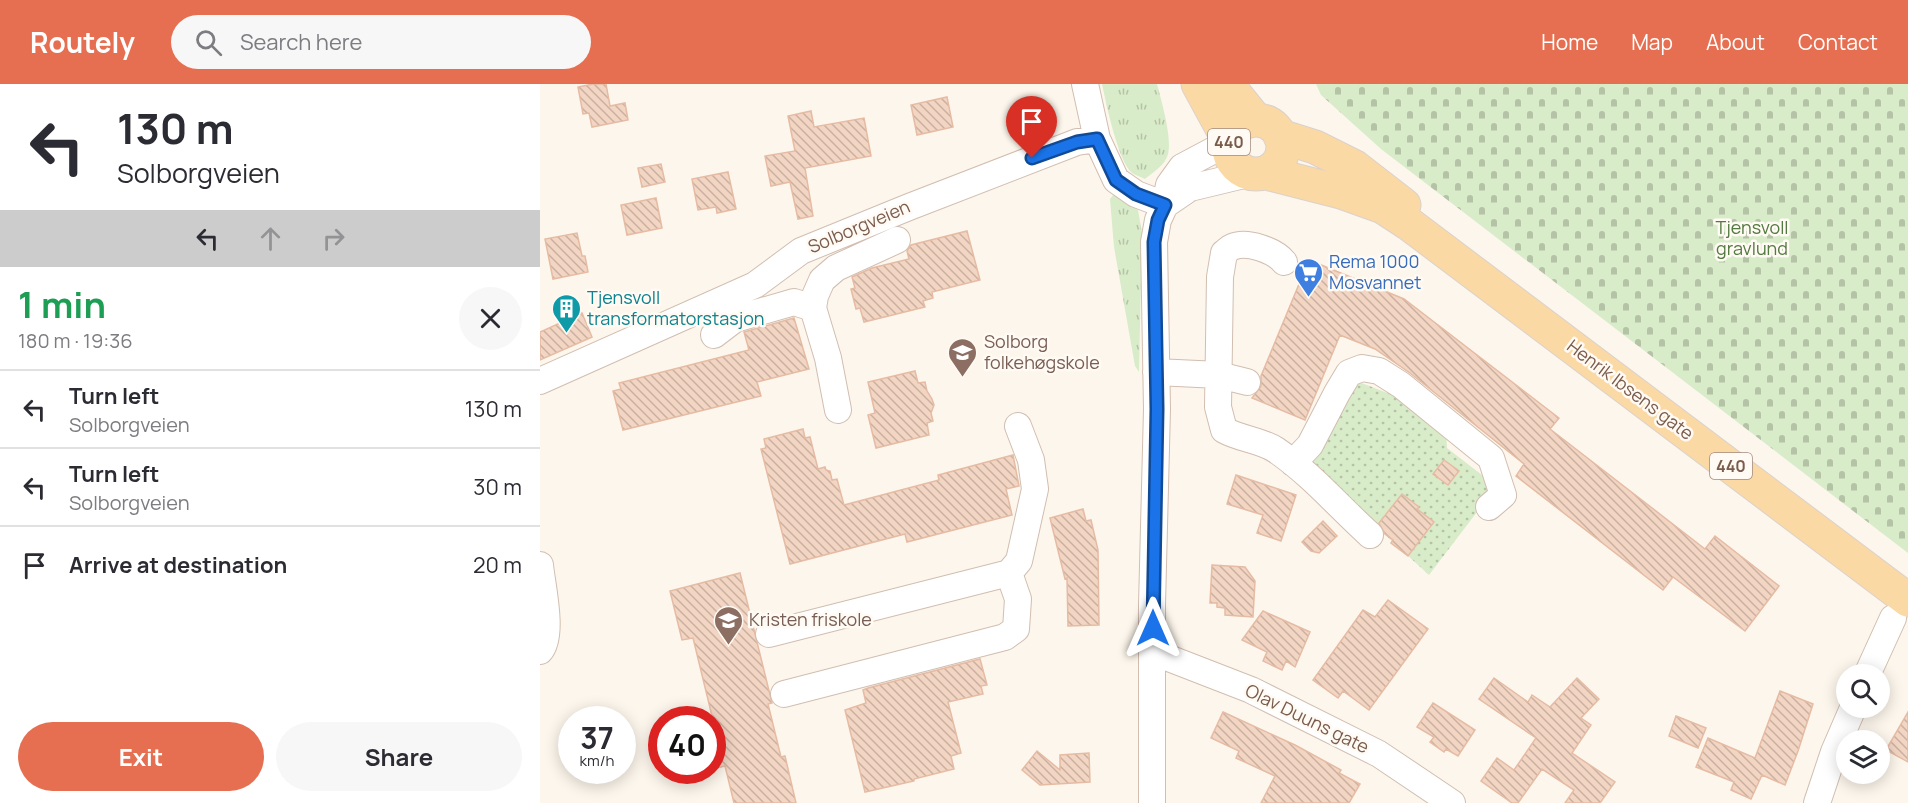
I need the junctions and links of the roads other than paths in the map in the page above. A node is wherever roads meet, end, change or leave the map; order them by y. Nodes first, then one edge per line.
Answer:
1 (1085, 84) edge
2 (1198, 84) edge
3 (1227, 84) edge
4 (1268, 128) junction
5 (1097, 139) junction
6 (1229, 142) junction
7 (1257, 173) junction
8 (1165, 205) junction
9 (897, 240) dead end
10 (1284, 262) dead end
11 (813, 308) junction
12 (1554, 333) junction
13 (714, 335) dead end
14 (1156, 372) junction
15 (1219, 375) junction
16 (540, 381) edge
17 (1247, 382) dead end
18 (838, 410) dead end
19 (1018, 426) dead end
20 (1293, 463) junction
21 (1489, 507) dead end
22 (1370, 535) dead end
23 (540, 565) edge
24 (1009, 573) junction
25 (1900, 609) edge
26 (768, 634) dead end
27 (540, 651) edge
28 (1153, 652) junction
29 (1872, 664) edge
30 (784, 694) dead end
31 (1849, 718) edge
32 (1152, 803) edge
33 (1452, 803) edge
34 (1817, 803) edge

1 - 5 street
2 - 6 main road, 440
3 - 4 main road, 440
4 - 6 main road, 440
4 - 7 main road, 440
4 - 12 main road, Henrik Ibsens gate / 440
5 - 8 street
5 - 16 street, Solborgveien
6 - 7 main road, 440
6 - 8 street
7 - 8 street
7 - 12 main road, Henrik Ibsens gate / 440
8 - 14 street
9 - 11 street
10 - 15 street
11 - 13 street
11 - 18 street
12 - 25 main road, Henrik Ibsens gate / 440
14 - 15 street
14 - 28 street
15 - 17 street
15 - 20 street
19 - 24 street
20 - 21 street
20 - 22 street
23 - 27 street
24 - 26 street
24 - 30 street
25 - 29 street
28 - 32 street
28 - 33 street, Olav Duuns gate
31 - 34 street

